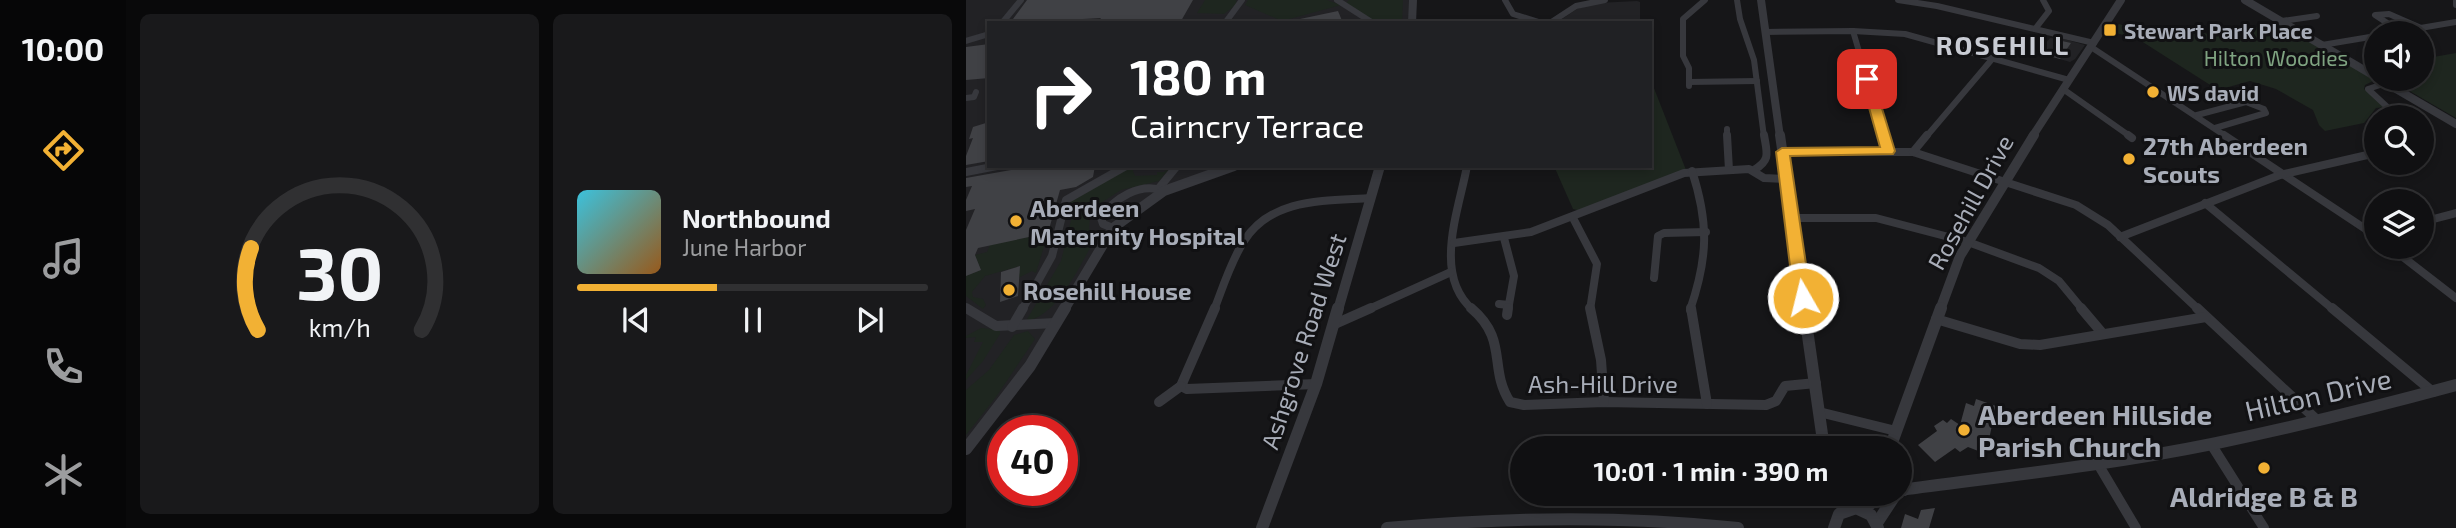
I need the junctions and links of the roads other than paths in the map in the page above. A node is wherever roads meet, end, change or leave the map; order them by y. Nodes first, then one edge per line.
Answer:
1 (1021, 0) edge
2 (1242, 0) edge
3 (1337, 0) edge
4 (1413, 0) edge
5 (1505, 0) edge
6 (1605, 0) edge
7 (1705, 0) edge
8 (1737, 0) edge
9 (1761, 0) edge
10 (1898, 0) edge
11 (2043, 0) edge
12 (2121, 0) edge
13 (2245, 0) edge
14 (1589, 1) edge
15 (1909, 1) edge
16 (2317, 16) dead end
17 (1004, 21) edge
18 (1226, 21) edge
19 (1370, 21) edge
20 (1412, 21) edge
21 (1536, 21) edge
22 (1553, 21) edge
23 (2281, 21) junction
24 (2384, 21) edge
25 (2405, 21) edge
26 (2456, 22) edge
27 (2434, 26) edge
28 (2035, 29) junction
29 (1853, 31) junction
30 (1765, 32) junction
31 (987, 35) edge
32 (2364, 38) edge
33 (966, 41) edge
34 (2093, 45) junction
35 (2322, 45) junction
36 (1993, 58) junction
37 (2364, 70) edge
38 (2069, 80) junction
39 (1758, 82) junction
40 (2063, 89) junction
41 (2370, 91) edge
42 (2400, 91) edge
43 (975, 92) dead end
44 (966, 98) edge
45 (2385, 105) edge
46 (2197, 115) junction
47 (2456, 124) edge
48 (2215, 128) junction
49 (1727, 129) dead end
50 (2132, 138) dead end
51 (1888, 151) junction
52 (1782, 152) junction
53 (1913, 152) junction
54 (2364, 156) edge
55 (987, 168) edge
56 (1122, 168) edge
57 (1176, 168) edge
58 (1228, 168) edge
59 (1379, 168) edge
60 (1467, 168) edge
61 (1729, 170) junction
62 (1754, 170) junction
63 (1692, 171) junction
64 (966, 172) edge
65 (2286, 174) junction
66 (1786, 179) junction
67 (2005, 182) junction
68 (1162, 190) junction
69 (1371, 198) junction
70 (2204, 203) junction
71 (2456, 213) edge
72 (1573, 218) junction
73 (1791, 218) junction
74 (2434, 219) edge
75 (2364, 226) edge
76 (1113, 228) junction
77 (1706, 232) junction
78 (2120, 237) junction
79 (1504, 238) junction
80 (1968, 242) junction
81 (1454, 243) junction
82 (2405, 259) edge
83 (1451, 272) junction
84 (1654, 278) dead end
85 (2456, 286) edge
86 (2444, 289) junction
87 (2456, 298) edge
88 (1505, 308) dead end
89 (966, 309) edge
90 (2206, 317) junction
91 (1936, 319) junction
92 (1055, 323) junction
93 (1335, 324) junction
94 (1012, 327) junction
95 (2103, 334) junction
96 (1316, 383) junction
97 (1816, 383) junction
98 (2456, 385) edge
99 (1181, 386) junction
100 (2433, 392) junction
101 (1159, 402) dead end
102 (1604, 402) junction
103 (1707, 404) junction
104 (1819, 412) junction
105 (2318, 421) junction
106 (1822, 436) edge
107 (1878, 436) edge
108 (1895, 436) edge
109 (2211, 444) junction
110 (966, 449) edge
111 (2098, 464) junction
112 (1912, 487) edge
113 (1842, 506) edge
114 (1855, 506) edge
115 (1871, 506) edge
116 (1888, 506) edge
117 (1844, 510) junction
118 (1877, 526) edge
119 (1262, 528) edge
120 (1387, 528) edge
121 (1738, 528) edge
122 (1835, 528) edge
123 (2136, 528) edge
124 (2263, 528) edge

1 - 17 street
2 - 18 street
3 - 19 street
4 - 20 street
5 - 21 street
6 - 14 street
7 - 39 street
8 - 39 street
9 - 30 street
10 - 15 street
11 - 28 street
12 - 34 street, Rosehill Drive
13 - 23 street
14 - 22 street
15 - 28 street
16 - 23 street
23 - 35 street
24 - 25 street
26 - 27 street
28 - 34 street
29 - 30 street
29 - 36 street
29 - 51 street
30 - 52 street
31 - 33 street
32 - 35 street
34 - 38 street, Rosehill Drive
34 - 46 street
35 - 37 street
36 - 38 street
36 - 53 street
38 - 40 street, Rosehill Drive
39 - 62 street
40 - 50 street
40 - 67 street, Rosehill Drive
41 - 45 street
42 - 47 street
43 - 44 street
46 - 48 street
46 - 48 street
48 - 65 street
49 - 61 street
51 - 52 street
51 - 53 street
52 - 66 street
53 - 67 street
54 - 65 street
55 - 64 street
56 - 94 street
57 - 68 street
58 - 68 street
59 - 69 street, Ashgrove Road West
60 - 81 street
61 - 62 street
61 - 63 street
62 - 66 street
63 - 72 street
63 - 77 street
65 - 70 street
65 - 75 street
66 - 73 street
67 - 78 street
67 - 80 street, Rosehill Drive
68 - 76 street
68 - 76 street
69 - 93 street, Ashgrove Road West
69 - 99 street
70 - 78 street
70 - 100 street
71 - 74 street
72 - 79 street
72 - 102 street
73 - 80 street
73 - 97 street
76 - 92 street
77 - 84 street
77 - 103 street
78 - 90 street
79 - 81 street
79 - 88 street
80 - 91 street, Rosehill Drive
80 - 95 street
81 - 83 street
82 - 86 street
83 - 93 street
83 - 102 street, Ash-Hill Drive
85 - 86 street
86 - 87 street
89 - 94 street
90 - 95 street
90 - 105 street
91 - 95 street
91 - 108 street, Rosehill Drive
92 - 94 street
92 - 110 street
93 - 96 street, Ashgrove Road West
96 - 99 street
96 - 119 street, Ashgrove Road West
97 - 103 street, Ash-Hill Drive
97 - 104 street
98 - 100 street, Hilton Drive
99 - 101 street
100 - 105 street, Hilton Drive
102 - 103 street, Ash-Hill Drive
104 - 106 street
104 - 107 street
105 - 109 street, Hilton Drive
109 - 111 street, Hilton Drive
109 - 124 street
111 - 112 street, Hilton Drive
111 - 123 street
113 - 117 street
114 - 117 street
115 - 118 street
116 - 118 street
117 - 122 street
120 - 121 street

